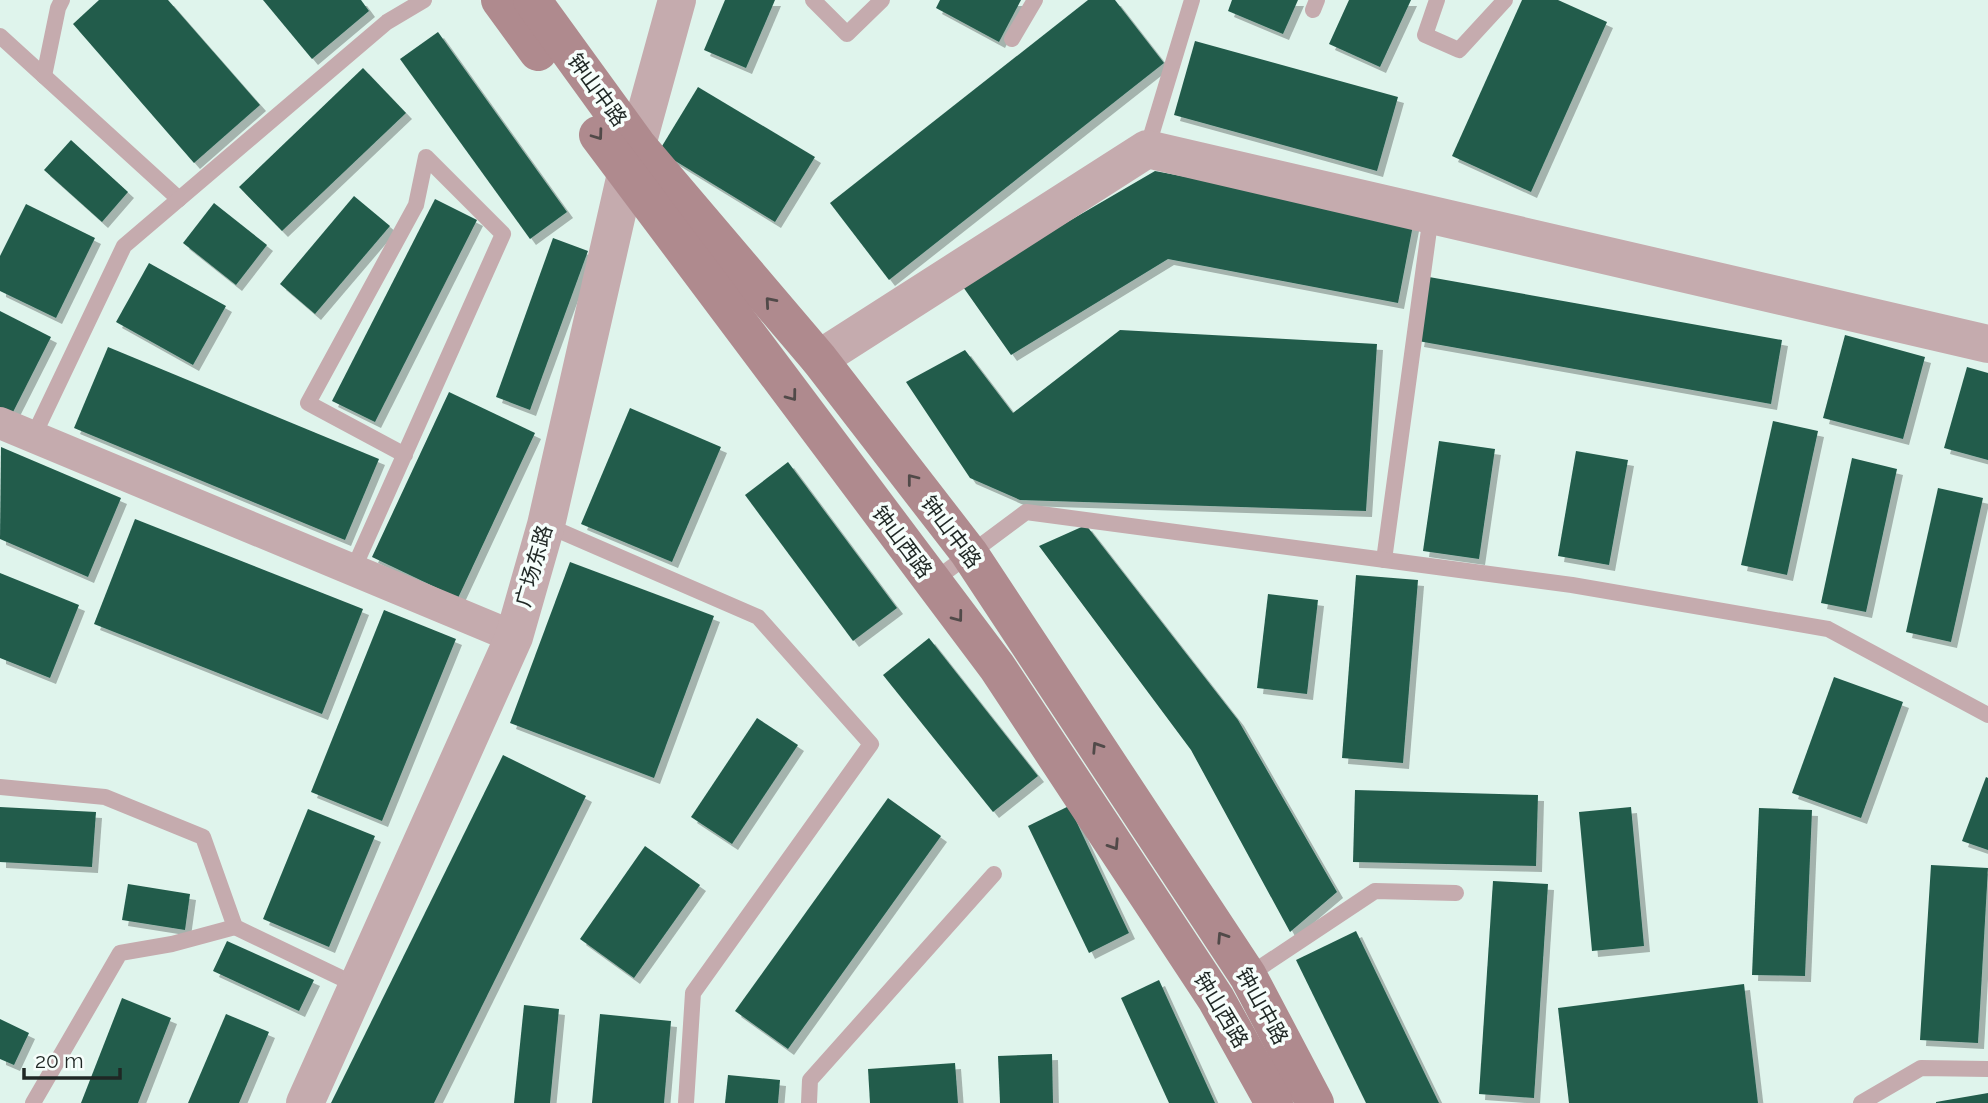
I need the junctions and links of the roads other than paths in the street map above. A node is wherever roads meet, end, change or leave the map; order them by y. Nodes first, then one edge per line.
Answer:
1 (62, 0) edge
2 (424, 0) edge
3 (500, 0) edge
4 (532, 0) edge
5 (677, 0) edge
6 (813, 0) edge
7 (882, 0) edge
8 (1034, 0) edge
9 (1192, 0) edge
10 (1437, 0) edge
11 (1505, 0) edge
12 (0, 36) edge
13 (1012, 39) dead end
14 (44, 76) junction
15 (1147, 149) junction
16 (631, 160) junction
17 (179, 199) junction
18 (1431, 215) junction
19 (1988, 344) edge
20 (819, 359) junction
21 (0, 423) edge
22 (33, 437) junction
23 (404, 455) junction
24 (547, 525) junction
25 (969, 553) junction
26 (1384, 560) junction
27 (353, 570) junction
28 (932, 582) junction
29 (514, 638) junction
30 (1988, 715) edge
31 (0, 787) edge
32 (994, 874) dead end
33 (1456, 893) dead end
34 (236, 927) junction
35 (358, 986) junction
36 (1232, 988) junction
37 (1988, 1069) edge
38 (33, 1103) edge
39 (305, 1103) edge
40 (686, 1103) edge
41 (809, 1103) edge
42 (1274, 1103) edge
43 (1315, 1103) edge
44 (1861, 1103) edge

1 - 14 lane
2 - 17 lane
3 -> 16 main road, 钟山西路
4 - 16 main road, 钟山中路
5 - 16 street, 广场东路
6 - 7 lane
8 - 13 lane
9 - 15 lane
10 - 11 lane
12 - 14 lane
14 - 17 lane
15 - 18 street
15 - 20 street
20 -> 16 main road, 钟山中路
16 - 24 street, 广场东路
16 -> 28 main road, 钟山西路
17 - 22 lane
18 - 19 street
18 - 26 lane
25 -> 20 main road, 钟山中路
21 - 22 street
22 - 27 street
23 - 23 lane
23 - 27 lane
24 - 29 street, 广场东路
24 - 40 lane
25 - 26 lane
25 - 28 lane
36 -> 25 main road, 钟山中路
26 - 30 lane
27 - 29 street
28 -> 36 main road, 钟山西路
29 - 35 street, 广场东路
31 - 34 lane
32 - 41 lane
33 - 36 lane
34 - 35 lane
34 - 38 lane
35 - 39 street, 广场东路
36 - 42 main road, 钟山西路
36 - 43 main road, 钟山中路
37 - 44 lane

